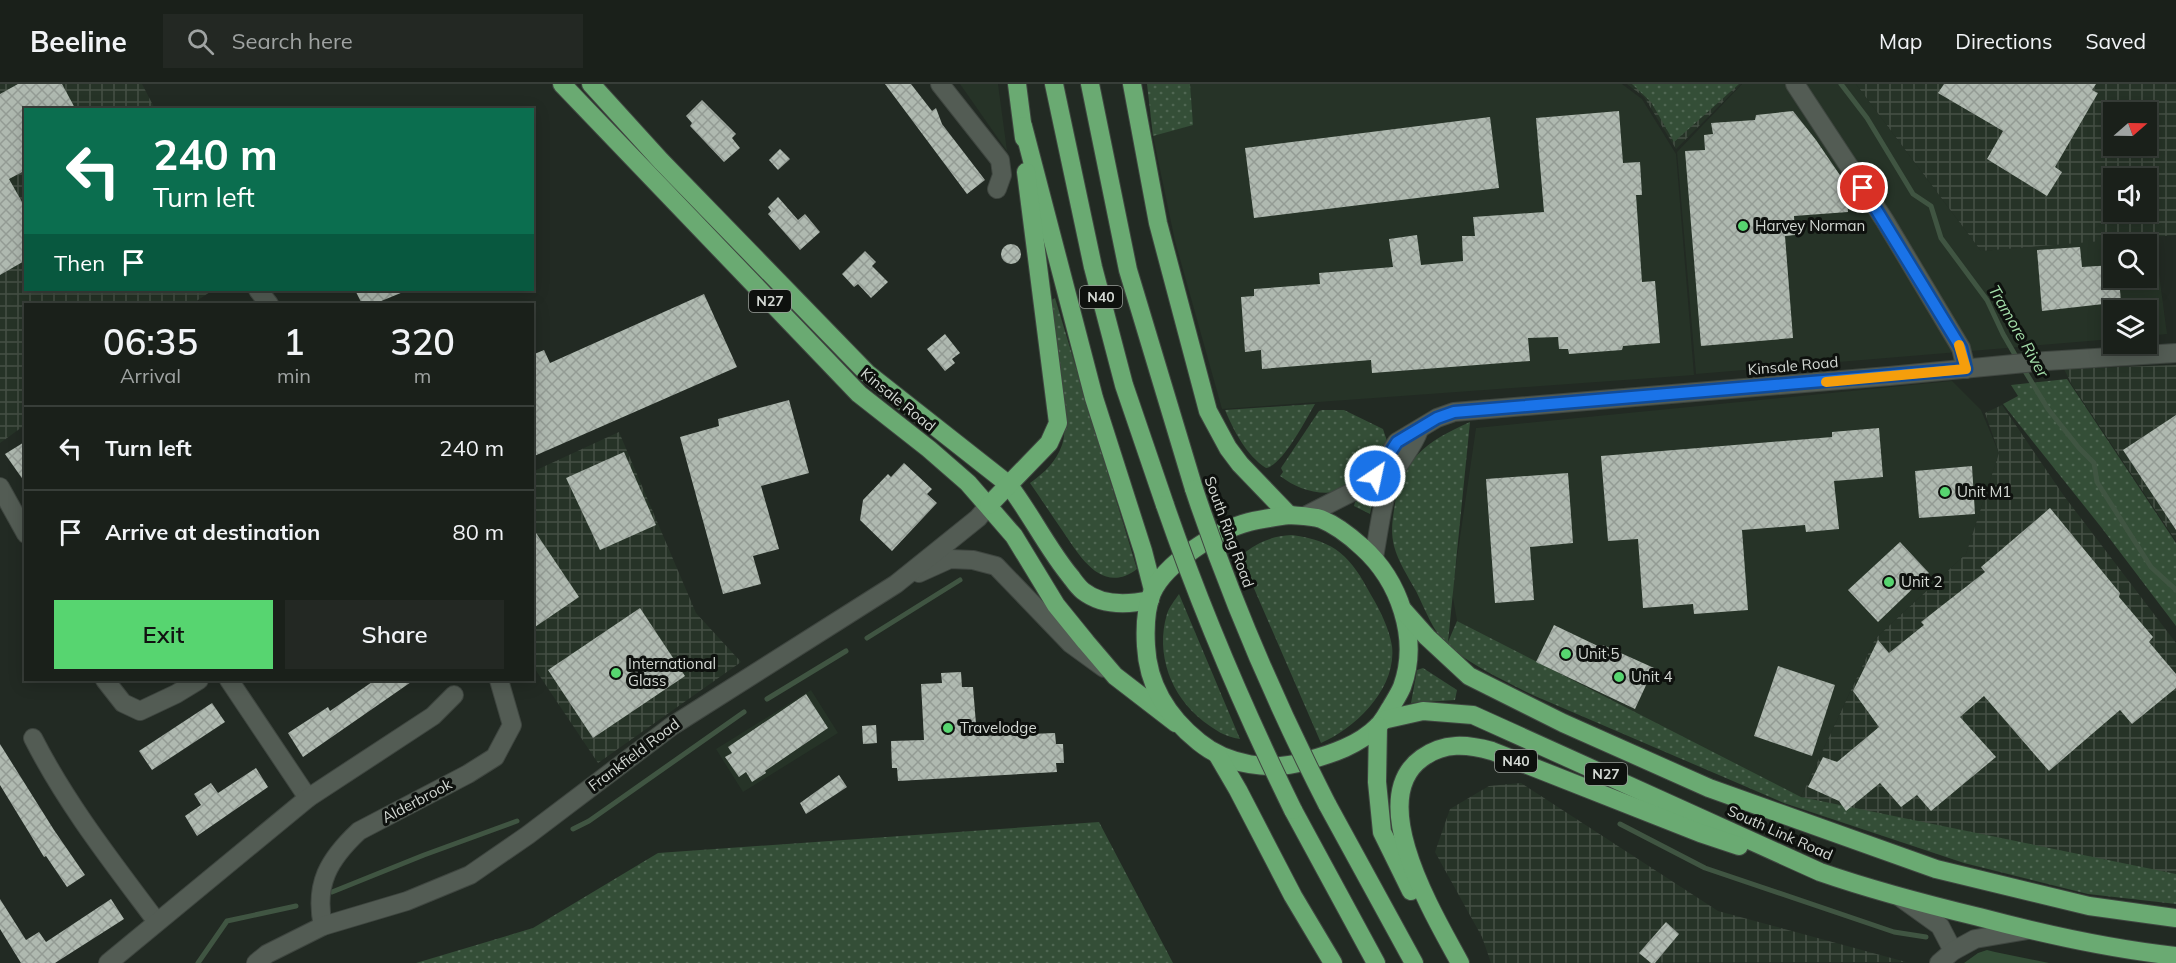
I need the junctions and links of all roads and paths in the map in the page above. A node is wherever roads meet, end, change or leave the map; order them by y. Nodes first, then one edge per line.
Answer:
1 (591, 84) edge
2 (940, 84) edge
3 (1017, 84) edge
4 (1054, 84) edge
5 (1090, 84) edge
6 (1132, 84) edge
7 (1795, 84) edge
8 (565, 85) edge
9 (1023, 126) junction
10 (997, 189) dead end
11 (259, 291) edge
12 (268, 303) edge
13 (2176, 353) edge
14 (1966, 369) junction
15 (1419, 430) junction
16 (1008, 484) junction
17 (0, 488) edge
18 (989, 505) junction
19 (1297, 516) junction
20 (24, 530) edge
21 (1374, 557) junction
22 (896, 584) junction
23 (1152, 595) junction
24 (1403, 610) junction
25 (1115, 676) junction
26 (106, 681) edge
27 (197, 681) edge
28 (231, 681) edge
29 (499, 681) edge
30 (454, 695) dead end
31 (1176, 723) junction
32 (1381, 723) junction
33 (33, 738) dead end
34 (1216, 754) junction
35 (308, 798) junction
36 (1820, 872) junction
37 (1899, 897) junction
38 (2176, 918) edge
39 (157, 922) junction
40 (323, 926) junction
41 (2028, 930) junction
42 (1953, 951) junction
43 (2176, 956) edge
44 (108, 963) edge
45 (256, 963) edge
46 (1334, 963) edge
47 (1376, 963) edge
48 (1414, 963) edge
49 (1453, 963) edge
50 (1460, 963) edge
51 (1939, 963) edge

1 - 16 highway, Kinsale Road / N27
2 - 10 street
3 - 9 highway
4 - 47 highway, N40, bridge
5 - 48 highway, South Ring Road / N40, bridge
6 - 19 highway
7 - 14 street
8 - 18 highway, Kinsale Road / N27
9 - 16 highway
9 - 23 highway
11 - 12 street
13 - 14 street, Kinsale Road
14 - 15 street, Kinsale Road
15 - 19 street, Kinsale Road
15 - 21 street, Kinsale Road
16 - 18 highway
16 - 23 highway, Kinsale Road / N27
17 - 20 street
18 - 22 street, Frankfield Road
18 - 25 highway, Kinsale Road / N27
19 - 21 highway, N27
19 - 23 highway
21 - 24 highway, N27
22 - 25 street
22 - 40 street, Frankfield Road
23 - 31 highway, N27
24 - 32 highway, N27
24 - 38 highway, N27
25 - 31 highway, Kinsale Road / N27
26 - 27 street
28 - 35 street
29 - 40 street, Alderbrook
30 - 35 street
31 - 34 highway, N27
32 - 34 highway, N27
32 - 36 highway, South Link Road / N27
32 - 49 highway
33 - 39 street
34 - 46 highway
35 - 39 street
36 - 37 highway, South Link Road / N27
36 - 50 highway, N40
37 - 41 highway, South Link Road / N27
37 - 42 street
39 - 44 street
40 - 45 street, Frankfield Road
41 - 42 street
41 - 43 highway, South Link Road / N27
42 - 51 street

